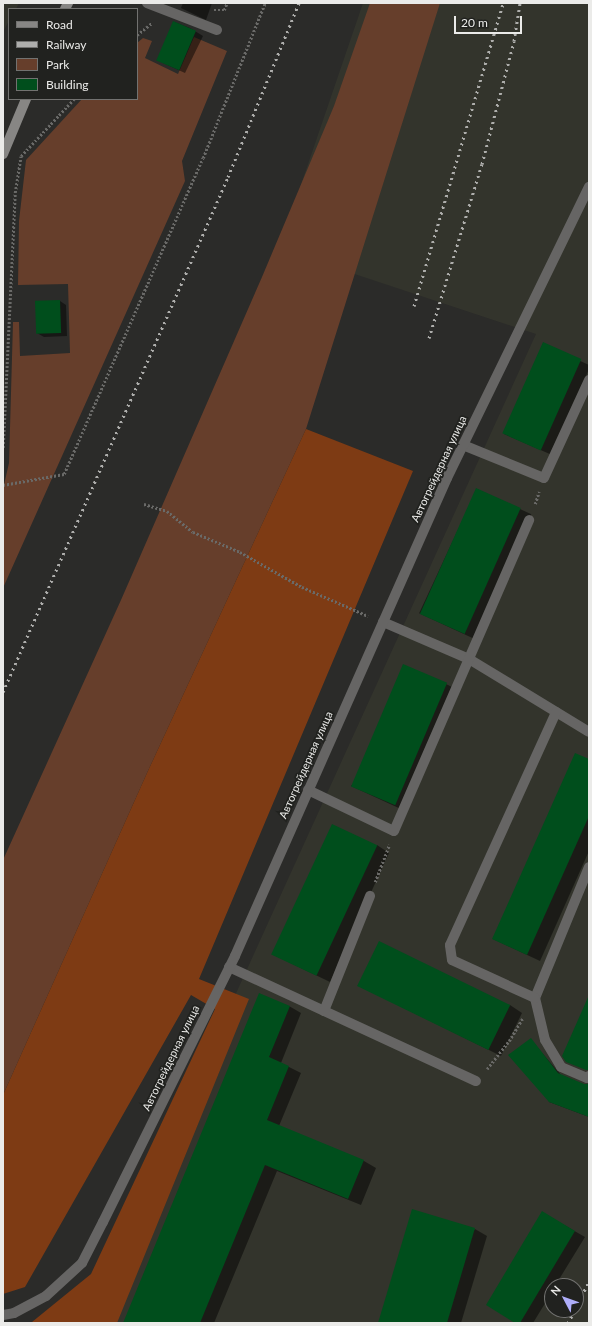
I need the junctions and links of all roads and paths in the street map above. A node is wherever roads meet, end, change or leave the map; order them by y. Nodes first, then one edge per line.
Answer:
1 (147, 3) edge
2 (265, 3) edge
3 (216, 30) dead end
4 (26, 100) edge
5 (73, 100) edge
6 (3, 154) edge
7 (589, 187) edge
8 (589, 380) edge
9 (463, 445) junction
10 (3, 448) edge
11 (544, 478) junction
12 (3, 485) edge
13 (144, 504) dead end
14 (530, 520) joint
15 (383, 622) junction
16 (469, 659) junction
17 (556, 712) junction
18 (589, 732) edge
19 (308, 790) junction
20 (394, 831) junction
21 (589, 867) edge
22 (370, 896) joint
23 (229, 967) junction
24 (535, 998) junction
25 (324, 1011) junction
26 (589, 1076) edge
27 (476, 1081) joint
28 (3, 1316) edge

1 - 3 street
2 - 12 path
4 - 6 street
5 - 10 path
7 - 9 street, Автогрейдерная улица
8 - 11 street
9 - 11 street
9 - 15 street, Автогрейдерная улица
11 - 14 path
13 - 15 path
14 - 16 street
15 - 16 street
15 - 19 street, Автогрейдерная улица
16 - 17 street
16 - 20 street
17 - 18 street
17 - 24 street
19 - 20 street
19 - 23 street, Автогрейдерная улица
20 - 22 path
21 - 24 street
22 - 25 street
23 - 25 street
23 - 28 street, Автогрейдерная улица
24 - 26 street
24 - 27 path
25 - 27 street

